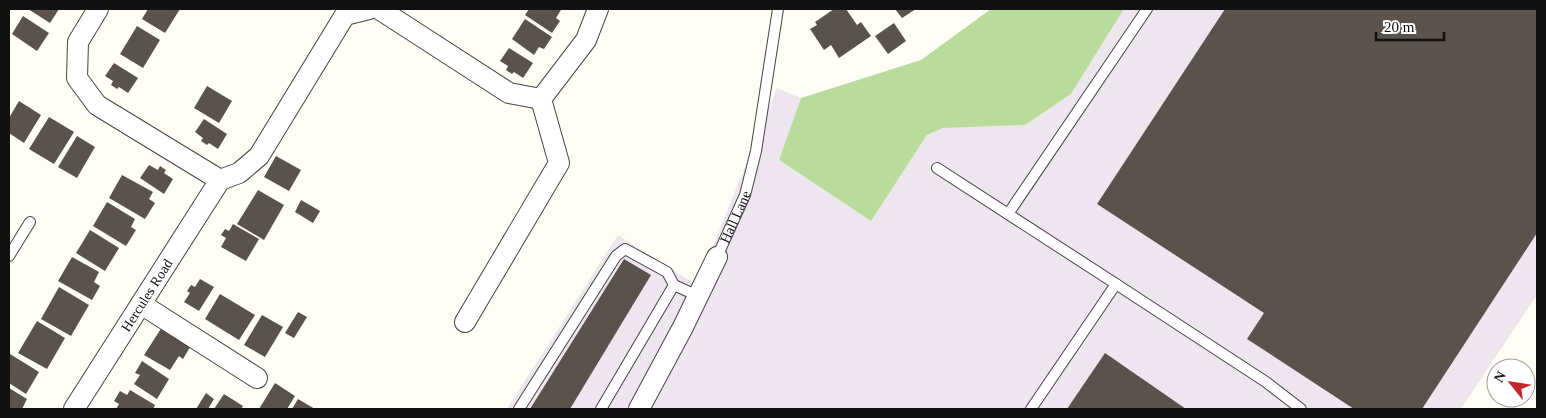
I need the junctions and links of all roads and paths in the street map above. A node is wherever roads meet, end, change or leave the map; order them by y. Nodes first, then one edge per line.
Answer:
1 (98, 9) edge
2 (368, 9) edge
3 (378, 9) edge
4 (598, 9) edge
5 (778, 9) edge
6 (1148, 9) edge
7 (541, 99) junction
8 (937, 168) dead end
9 (220, 180) junction
10 (1008, 214) junction
11 (30, 222) dead end
12 (9, 256) edge
13 (717, 257) joint
14 (1116, 284) junction
15 (674, 285) junction
16 (698, 296) junction
17 (141, 304) junction
18 (465, 322) dead end
19 (257, 378) dead end
20 (74, 409) edge
21 (519, 409) edge
22 (601, 409) edge
23 (639, 409) edge
24 (1031, 409) edge
25 (1301, 409) edge

1 - 9 street
2 - 9 street
3 - 7 street
4 - 7 street
5 - 13 lane, Hall Lane
6 - 10 lane
7 - 18 street
8 - 10 lane
9 - 17 street, Hercules Road
10 - 14 lane
11 - 12 lane
13 - 16 street, Hall Lane
14 - 24 lane
14 - 25 lane
15 - 16 lane
15 - 21 lane
15 - 22 lane
16 - 23 street, Hall Lane
17 - 19 street
17 - 20 street, Hercules Road

